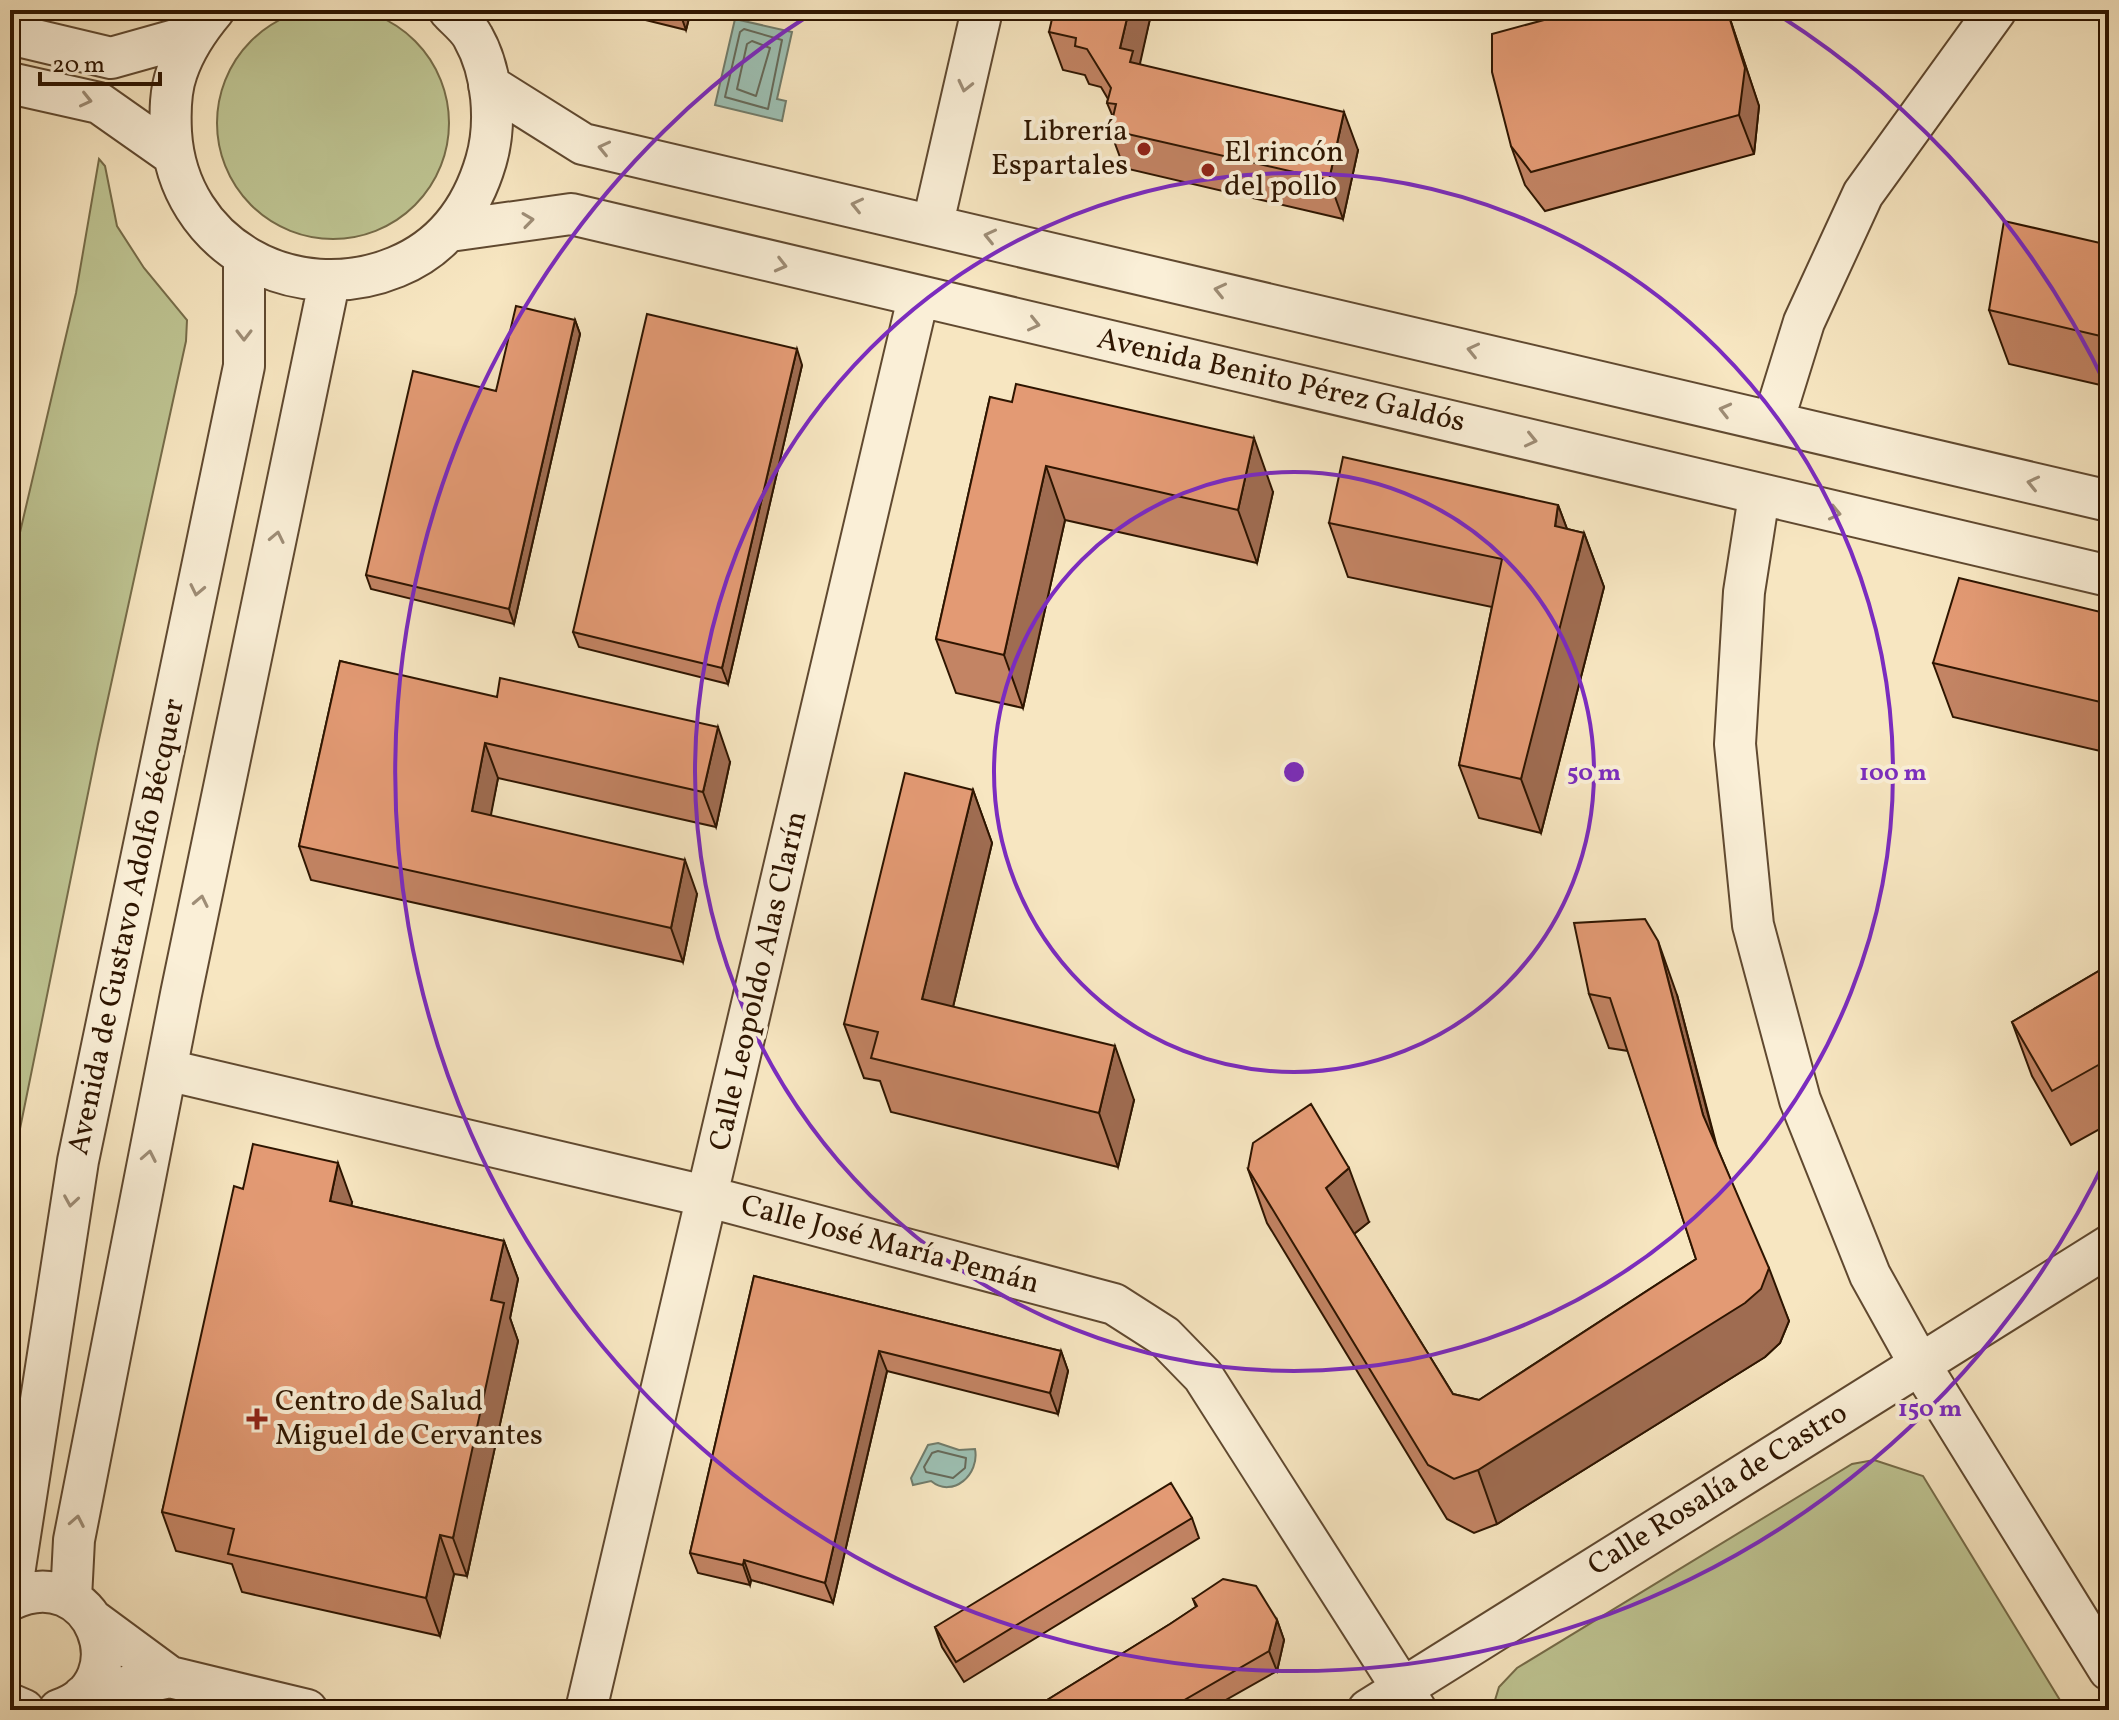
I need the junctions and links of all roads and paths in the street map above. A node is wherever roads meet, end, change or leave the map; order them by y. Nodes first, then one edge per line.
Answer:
1 (449, 10) edge
2 (982, 10) edge
3 (1996, 10) edge
4 (203, 23) edge
5 (10, 34) edge
6 (10, 83) edge
7 (489, 85) junction
8 (173, 155) junction
9 (933, 223) junction
10 (450, 231) junction
11 (244, 257) junction
12 (329, 283) junction
13 (918, 298) junction
14 (1773, 422) junction
15 (1759, 496) junction
16 (2109, 501) edge
17 (2109, 576) edge
18 (167, 1070) junction
19 (709, 1197) junction
20 (2109, 1246) edge
21 (1919, 1363) junction
22 (10, 1600) edge
23 (83, 1610) junction
24 (2109, 1670) edge
25 (170, 1677) junction
26 (1410, 1699) edge
27 (71, 1703) edge
28 (10, 1704) edge
29 (24, 1710) edge
30 (307, 1710) edge
31 (586, 1710) edge
32 (1368, 1710) edge

1 - 7 street
2 -> 9 street
3 - 14 street
4 - 5 street
4 - 8 street
6 -> 8 street
9 -> 7 street
7 - 10 street
8 - 11 street
14 -> 9 street
10 - 12 street
10 -> 13 street, Avenida Benito Pérez Galdós
11 - 12 street
11 -> 22 street, Avenida de Gustavo Adolfo Bécquer
18 -> 12 street
13 -> 15 street, Avenida Benito Pérez Galdós
13 - 19 street, Calle Leopoldo Alas Clarín
16 -> 14 street
15 -> 17 street, Avenida Benito Pérez Galdós
15 - 21 street
18 - 19 street, Calle José María Pemán
23 -> 18 street
19 - 26 street, Calle José María Pemán
19 - 31 street, Calle Leopoldo Alas Clarín
20 - 21 street, Calle Rosalía de Castro
21 - 24 street
21 - 26 street, Calle Rosalía de Castro
22 - 23 street
23 - 25 street
23 - 27 street
25 - 27 street
25 - 30 street
26 - 32 street, Calle Rosalía de Castro
28 - 29 street

